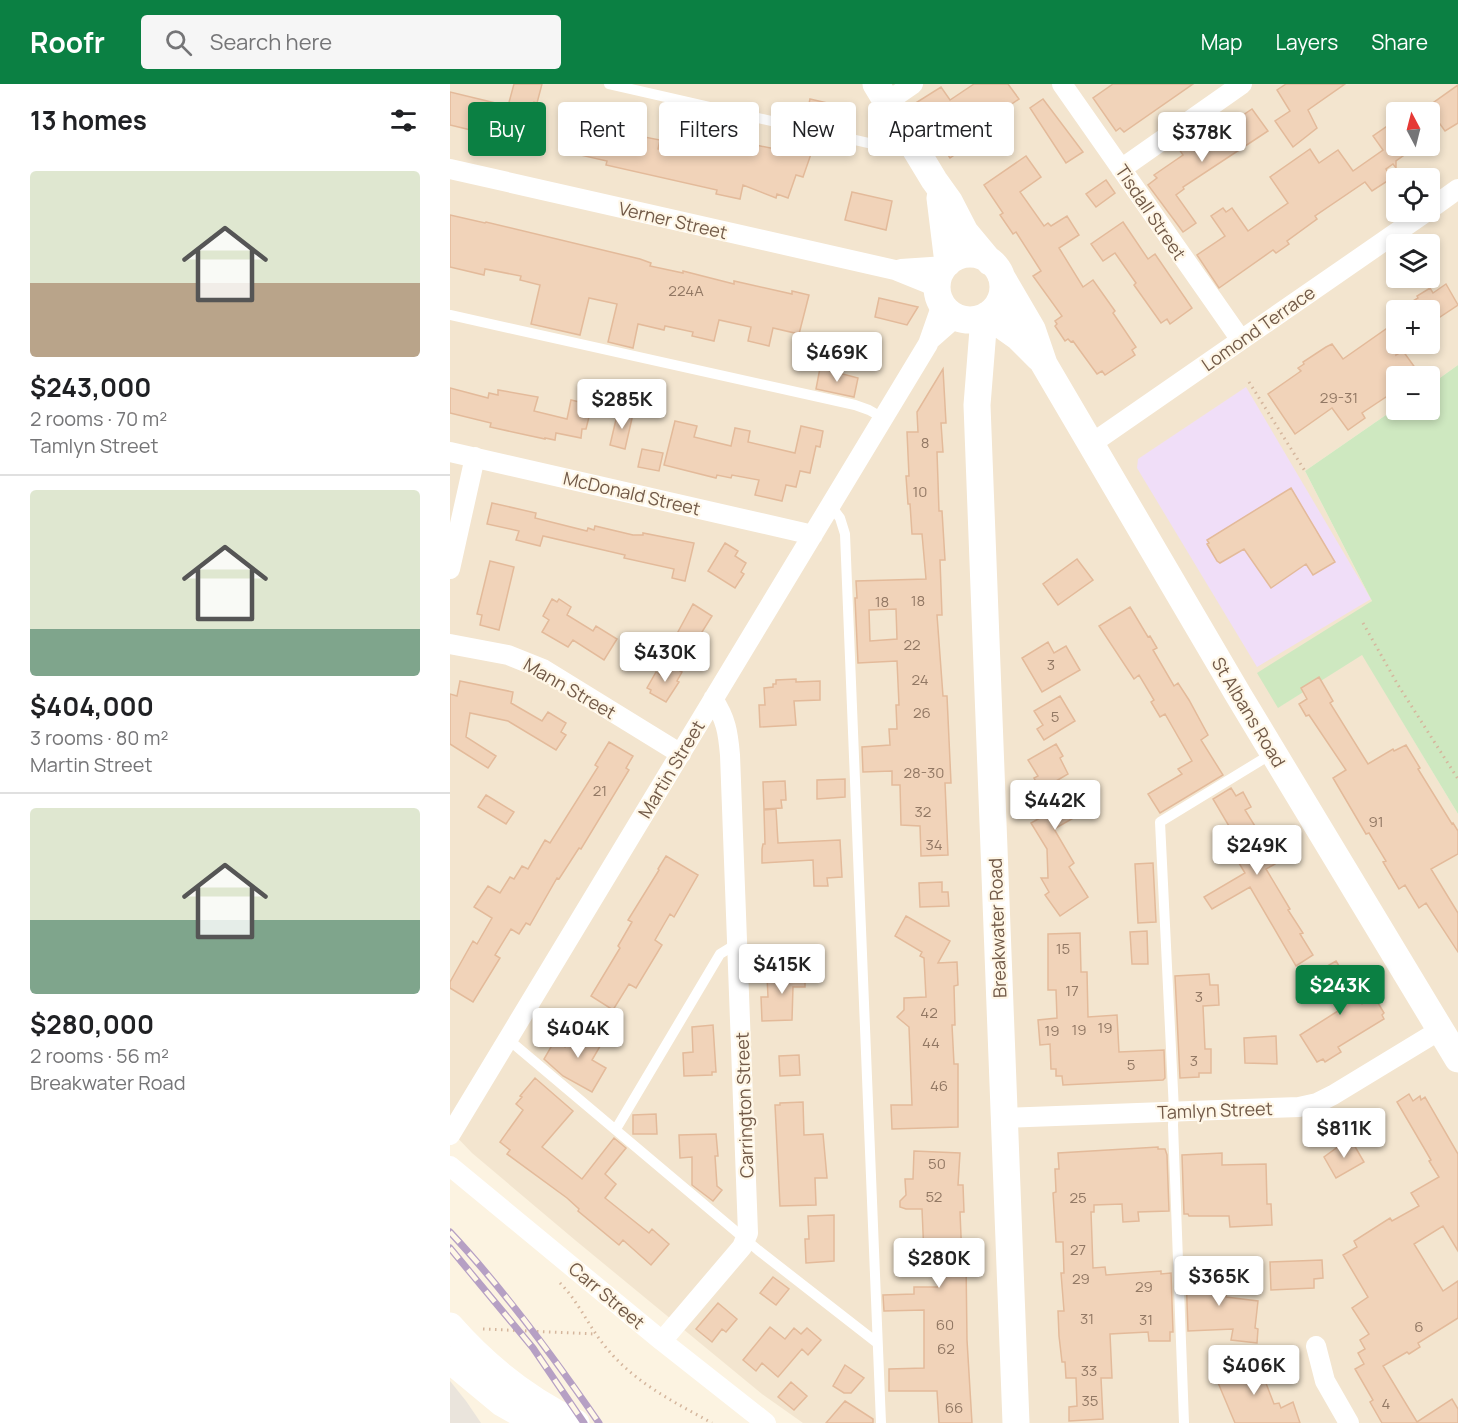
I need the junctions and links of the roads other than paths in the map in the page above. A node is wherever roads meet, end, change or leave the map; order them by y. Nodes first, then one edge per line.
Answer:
1 (609, 84) edge
2 (913, 84) edge
3 (1062, 84) edge
4 (1242, 84) edge
5 (881, 93) edge
6 (868, 143) edge
7 (919, 156) edge
8 (450, 169) edge
9 (1121, 169) junction
10 (939, 188) junction
11 (1458, 189) edge
12 (1440, 202) edge
13 (1411, 222) edge
14 (996, 269) junction
15 (958, 298) junction
16 (450, 315) edge
17 (1241, 340) junction
18 (1044, 364) junction
19 (883, 418) junction
20 (1091, 444) junction
21 (450, 452) edge
22 (475, 457) junction
23 (831, 506) junction
24 (813, 535) junction
25 (450, 569) edge
26 (450, 644) edge
27 (713, 699) junction
28 (1274, 753) junction
29 (681, 754) junction
30 (738, 943) junction
31 (1440, 1030) junction
32 (509, 1040) junction
33 (1458, 1059) edge
34 (1174, 1111) junction
35 (1005, 1118) junction
36 (616, 1130) junction
37 (450, 1135) edge
38 (450, 1166) edge
39 (746, 1240) junction
40 (450, 1326) edge
41 (662, 1341) junction
42 (876, 1342) junction
43 (1316, 1346) dead end
44 (450, 1360) edge
45 (537, 1423) edge
46 (576, 1423) edge
47 (766, 1423) edge
48 (881, 1423) edge
49 (1016, 1423) edge
50 (1184, 1423) edge
51 (1349, 1423) edge

1 - 6 lane
2 - 5 street
3 - 9 street, Tisdall Street
4 - 9 street
7 - 10 street, St Albans Road
8 - 15 street, Verner Street
9 - 17 street, Tisdall Street
10 - 14 street, St Albans Road
10 - 15 street, St Albans Road
11 - 12 street, Lomond Terrace
13 - 17 street, Lomond Terrace
14 - 15 street
14 - 15 street
14 - 18 street, St Albans Road
15 - 18 street, St Albans Road
15 - 19 street, Martin Street
15 - 35 street, Breakwater Road
16 - 19 lane
17 - 20 street, Lomond Terrace
18 - 20 street, St Albans Road
19 - 23 street, Martin Street
20 - 28 street, St Albans Road
21 - 22 street, McDonald Street
22 - 24 street, McDonald Street
22 - 25 street
23 - 24 street, Martin Street
23 - 42 lane
24 - 27 street, Martin Street
26 - 29 street, Mann Street
27 - 29 street, Martin Street
27 - 30 street, Carrington Street
28 - 31 street, St Albans Road
28 - 34 lane
29 - 32 street, Martin Street
30 - 36 lane
30 - 39 street, Carrington Street
31 - 33 street, St Albans Road
31 - 34 street, Tamlyn Street
32 - 36 lane
32 - 37 street, Martin Street
34 - 35 street, Tamlyn Street
34 - 50 lane
35 - 49 street, Breakwater Road
36 - 39 lane
38 - 41 street, Carr Street
39 - 41 street
39 - 42 lane
40 - 46 street
41 - 47 street, Carr Street
42 - 48 lane
43 - 51 street
44 - 45 street

